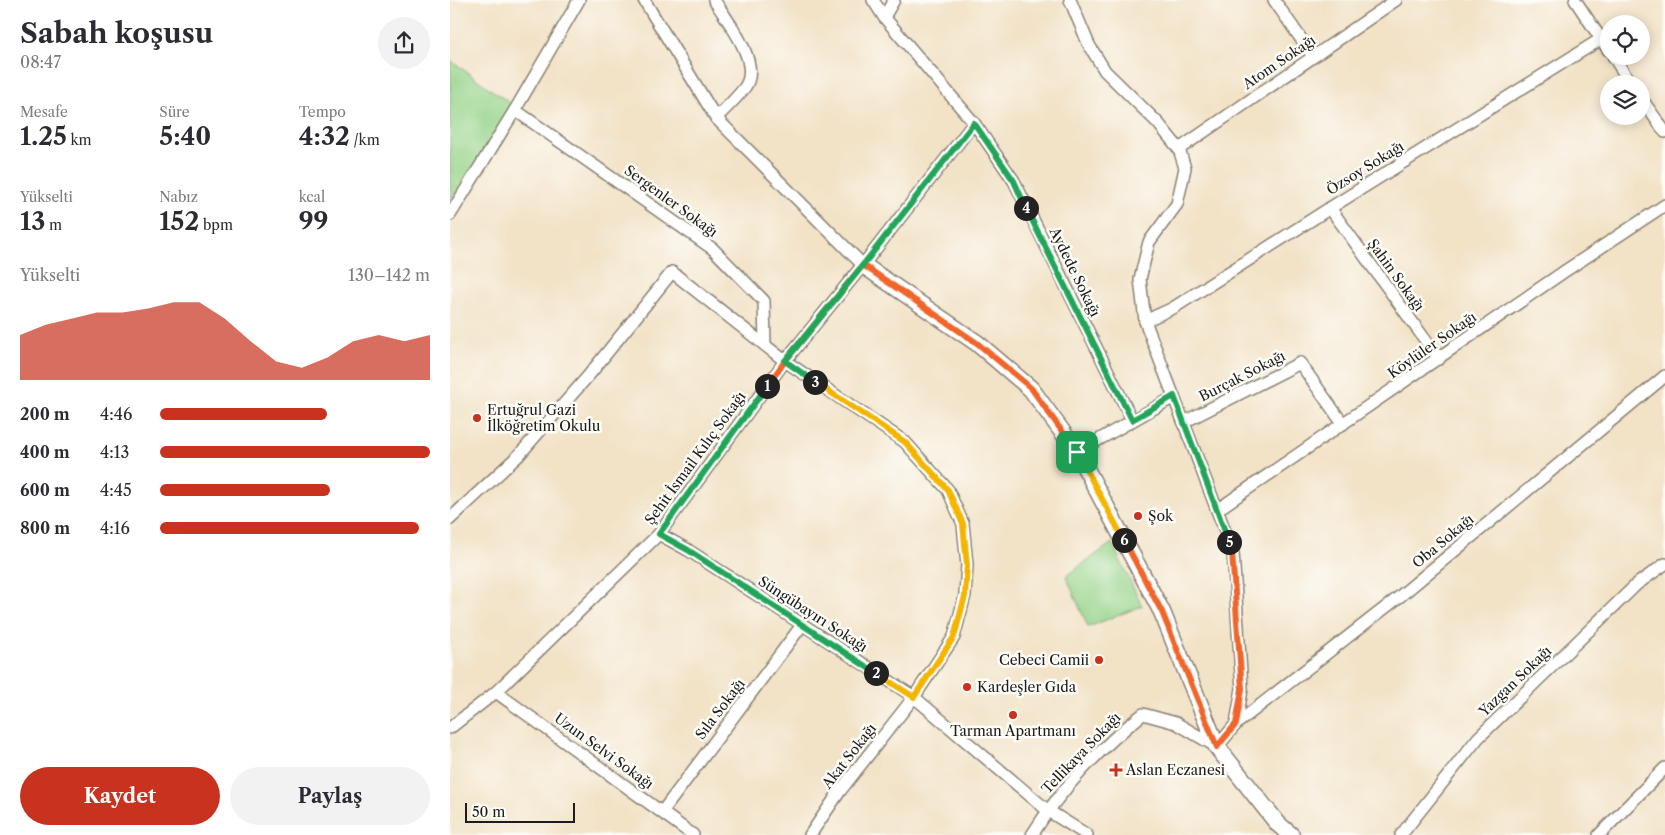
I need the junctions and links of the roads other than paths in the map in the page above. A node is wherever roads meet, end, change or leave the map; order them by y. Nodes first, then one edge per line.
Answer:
1 (578, 0) edge
2 (644, 0) edge
3 (714, 0) edge
4 (873, 0) edge
5 (894, 0) edge
6 (1070, 0) edge
7 (1274, 0) edge
8 (1396, 0) edge
9 (1575, 0) edge
10 (884, 17) junction
11 (1600, 38) edge
12 (1600, 40) edge
13 (1313, 56) junction
14 (515, 110) junction
15 (1650, 111) edge
16 (716, 118) junction
17 (974, 123) junction
18 (1665, 132) edge
19 (1179, 149) junction
20 (1665, 205) edge
21 (1330, 208) junction
22 (450, 215) edge
23 (863, 265) junction
24 (1145, 321) junction
25 (765, 345) junction
26 (1439, 359) junction
27 (785, 361) junction
28 (1665, 376) edge
29 (1174, 396) junction
30 (1132, 420) junction
31 (1184, 422) junction
32 (1343, 424) junction
33 (1077, 452) junction
34 (1217, 510) junction
35 (450, 519) edge
36 (659, 534) junction
37 (1665, 564) edge
38 (802, 625) junction
39 (496, 692) junction
40 (914, 697) junction
41 (1236, 724) junction
42 (450, 728) edge
43 (1217, 747) junction
44 (1665, 768) edge
45 (1047, 810) junction
46 (662, 812) junction
47 (1281, 831) edge
48 (693, 835) edge
49 (810, 835) edge
50 (1032, 835) edge
51 (1087, 835) edge
52 (1401, 835) edge
53 (1599, 835) edge

1 - 14 street
2 - 16 street
3 - 16 street
4 - 10 street, Aydede Sokağı
5 - 10 street
6 - 19 street
7 - 13 street
8 - 13 street, Atom Sokağı
9 - 11 street
10 - 17 street, Aydede Sokağı
12 - 21 street, Özsoy Sokağı
13 - 19 street, Atom Sokağı
14 - 22 street
14 - 25 street, Sergenler Sokağı
15 - 18 street
16 - 23 street
17 - 23 street, Şehit İsmail Kılıç Sokağı
17 - 30 street, Aydede Sokağı
19 - 24 street
20 - 26 street, Köylüler Sokağı
21 - 24 street, Özsoy Sokağı
21 - 26 street, Şahin Sokağı
23 - 27 street, Şehit İsmail Kılıç Sokağı
23 - 33 street
24 - 29 street
25 - 27 street
25 - 35 street
26 - 32 street, Köylüler Sokağı
27 - 36 street, Şehit İsmail Kılıç Sokağı
27 - 40 street, Akat Sokağı
28 - 41 street, Oba Sokağı
29 - 30 street
29 - 31 street
30 - 33 street
31 - 32 street, Burçak Sokağı
31 - 34 street
32 - 34 street, Köylüler Sokağı
33 - 43 street
34 - 41 street
36 - 38 street, Süngübayırı Sokağı
36 - 39 street, Şehit İsmail Kılıç Sokağı
37 - 52 street, Yazgan Sokağı
38 - 40 street, Süngübayırı Sokağı
38 - 46 street, Sıla Sokağı
39 - 42 street, Şehit İsmail Kılıç Sokağı
39 - 46 street, Uzun Selvi Sokağı
40 - 45 street, Süngübayırı Sokağı
40 - 49 street, Akat Sokağı
41 - 43 street, Oba Sokağı
43 - 45 street, Tellikaya Sokağı
43 - 47 street
44 - 53 street
45 - 50 street, Tellikaya Sokağı
45 - 51 street, Süngübayırı Sokağı
46 - 48 street, Uzun Selvi Sokağı

